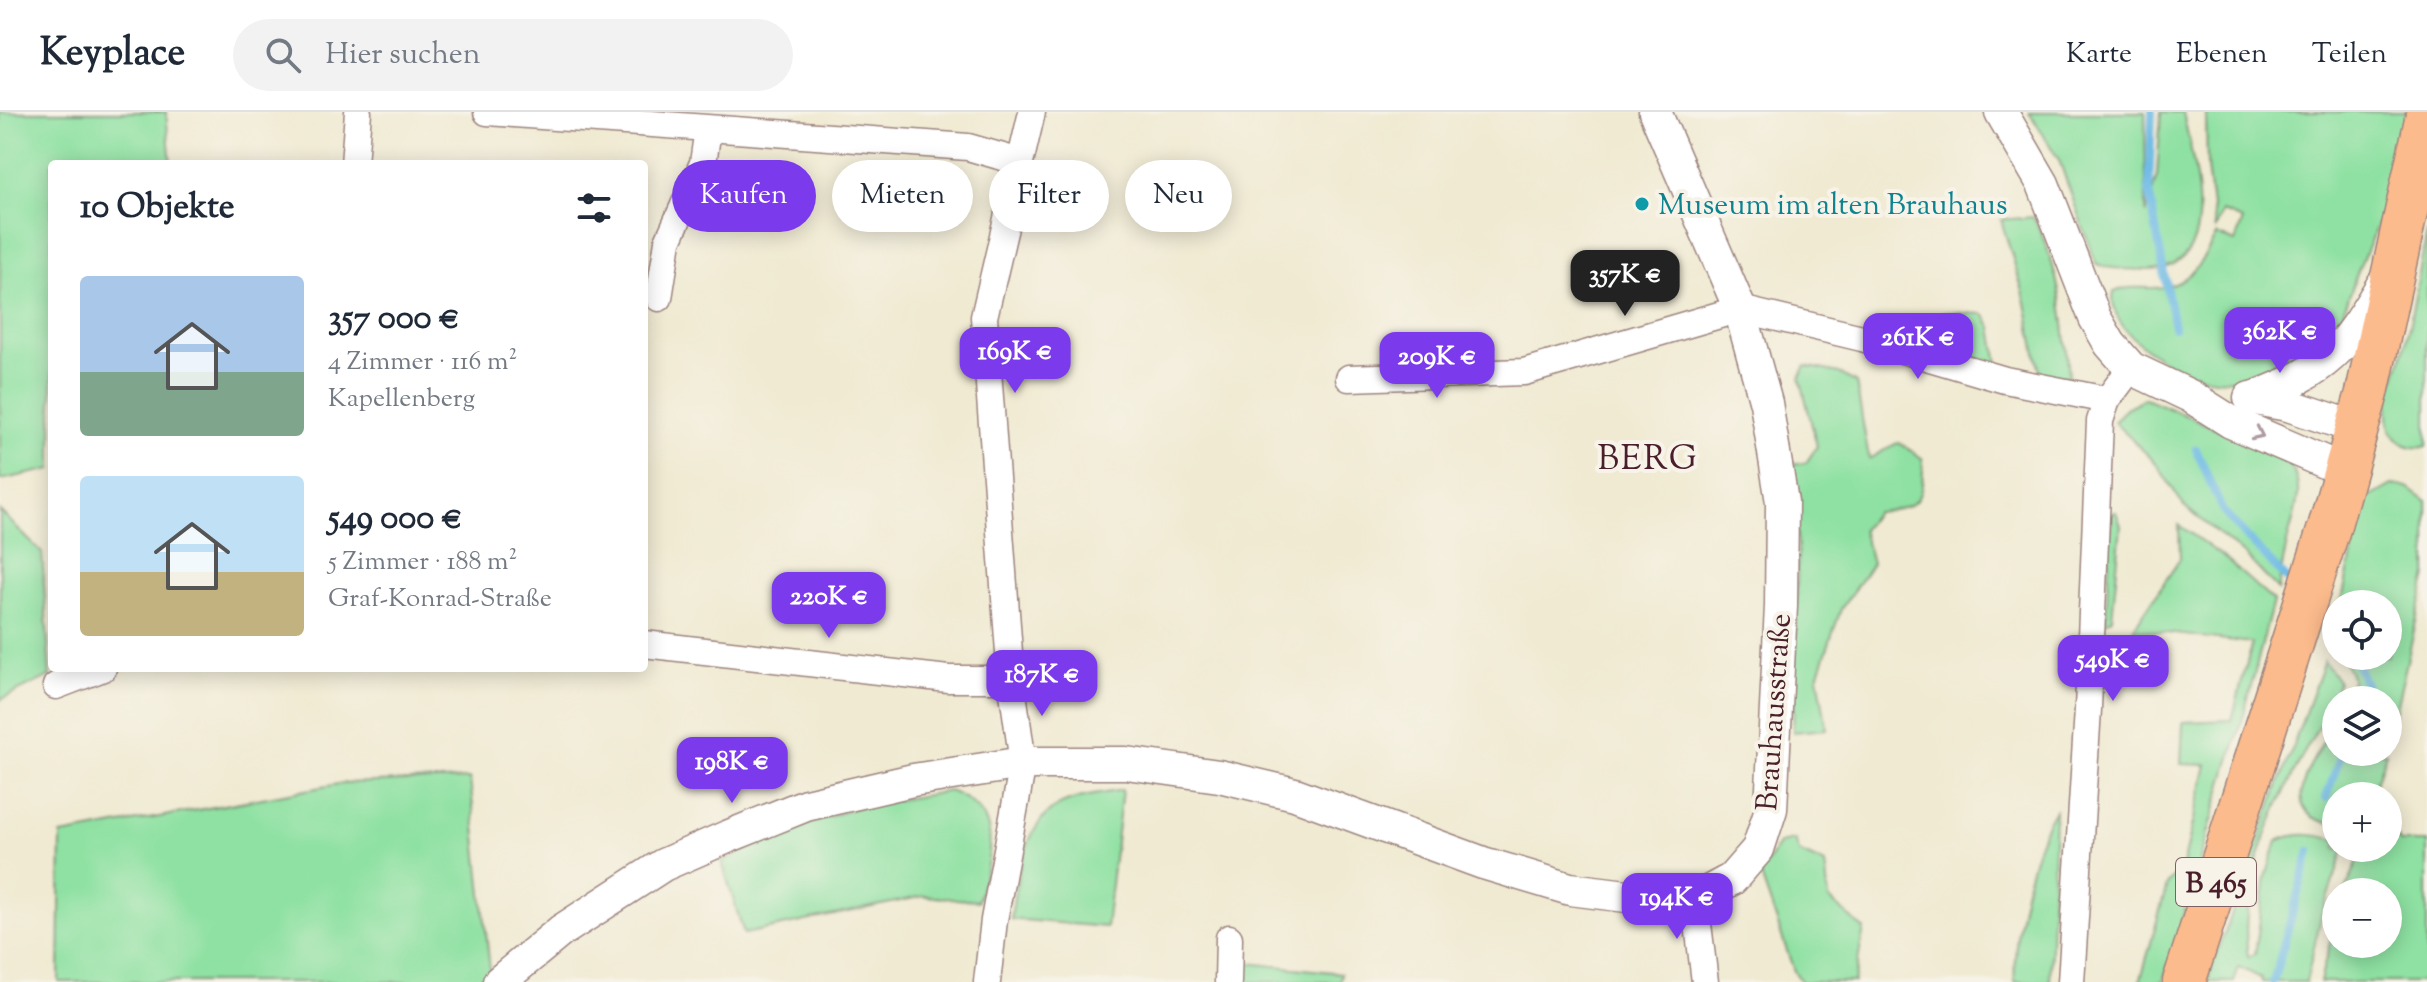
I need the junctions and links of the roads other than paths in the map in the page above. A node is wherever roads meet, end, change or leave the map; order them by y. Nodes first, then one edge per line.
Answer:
1 (358, 112) edge
2 (487, 112) edge
3 (1032, 112) edge
4 (1655, 112) edge
5 (2001, 112) edge
6 (2427, 115) edge
7 (708, 129) junction
8 (354, 160) edge
9 (1013, 160) edge
10 (1020, 160) edge
11 (1004, 232) edge
12 (2397, 260) junction
13 (659, 298) dead end
14 (1740, 309) junction
15 (2131, 368) junction
16 (1349, 378) dead end
17 (2190, 396) junction
18 (2253, 398) junction
19 (2107, 400) junction
20 (2357, 428) junction
21 (2345, 471) junction
22 (648, 644) edge
23 (93, 672) edge
24 (1011, 679) junction
25 (56, 686) dead end
26 (1023, 763) junction
27 (1695, 899) junction
28 (1229, 938) dead end
29 (499, 982) edge
30 (987, 982) edge
31 (1228, 982) edge
32 (1705, 982) edge
33 (2071, 982) edge
34 (2184, 982) edge

1 - 8 street
2 - 7 street
3 - 10 street
4 - 14 street, Brauhausstraße
5 - 15 street
6 - 12 main road, B 465
7 - 9 street
7 - 13 street
11 - 24 street
12 - 18 street
12 - 20 main road, B 465
14 - 16 street
14 - 19 street
14 - 27 street, Brauhausstraße
15 - 17 street
15 - 19 street
17 - 18 street
17 -> 21 street
18 - 20 street
19 - 33 street
20 - 21 main road, B 465
21 - 34 main road, B 465
22 - 24 street
23 - 25 street
24 - 26 street
26 - 27 street, Brauhausstraße
26 - 29 street, Brauhausstraße
26 - 30 street
27 - 32 street
28 - 31 street

